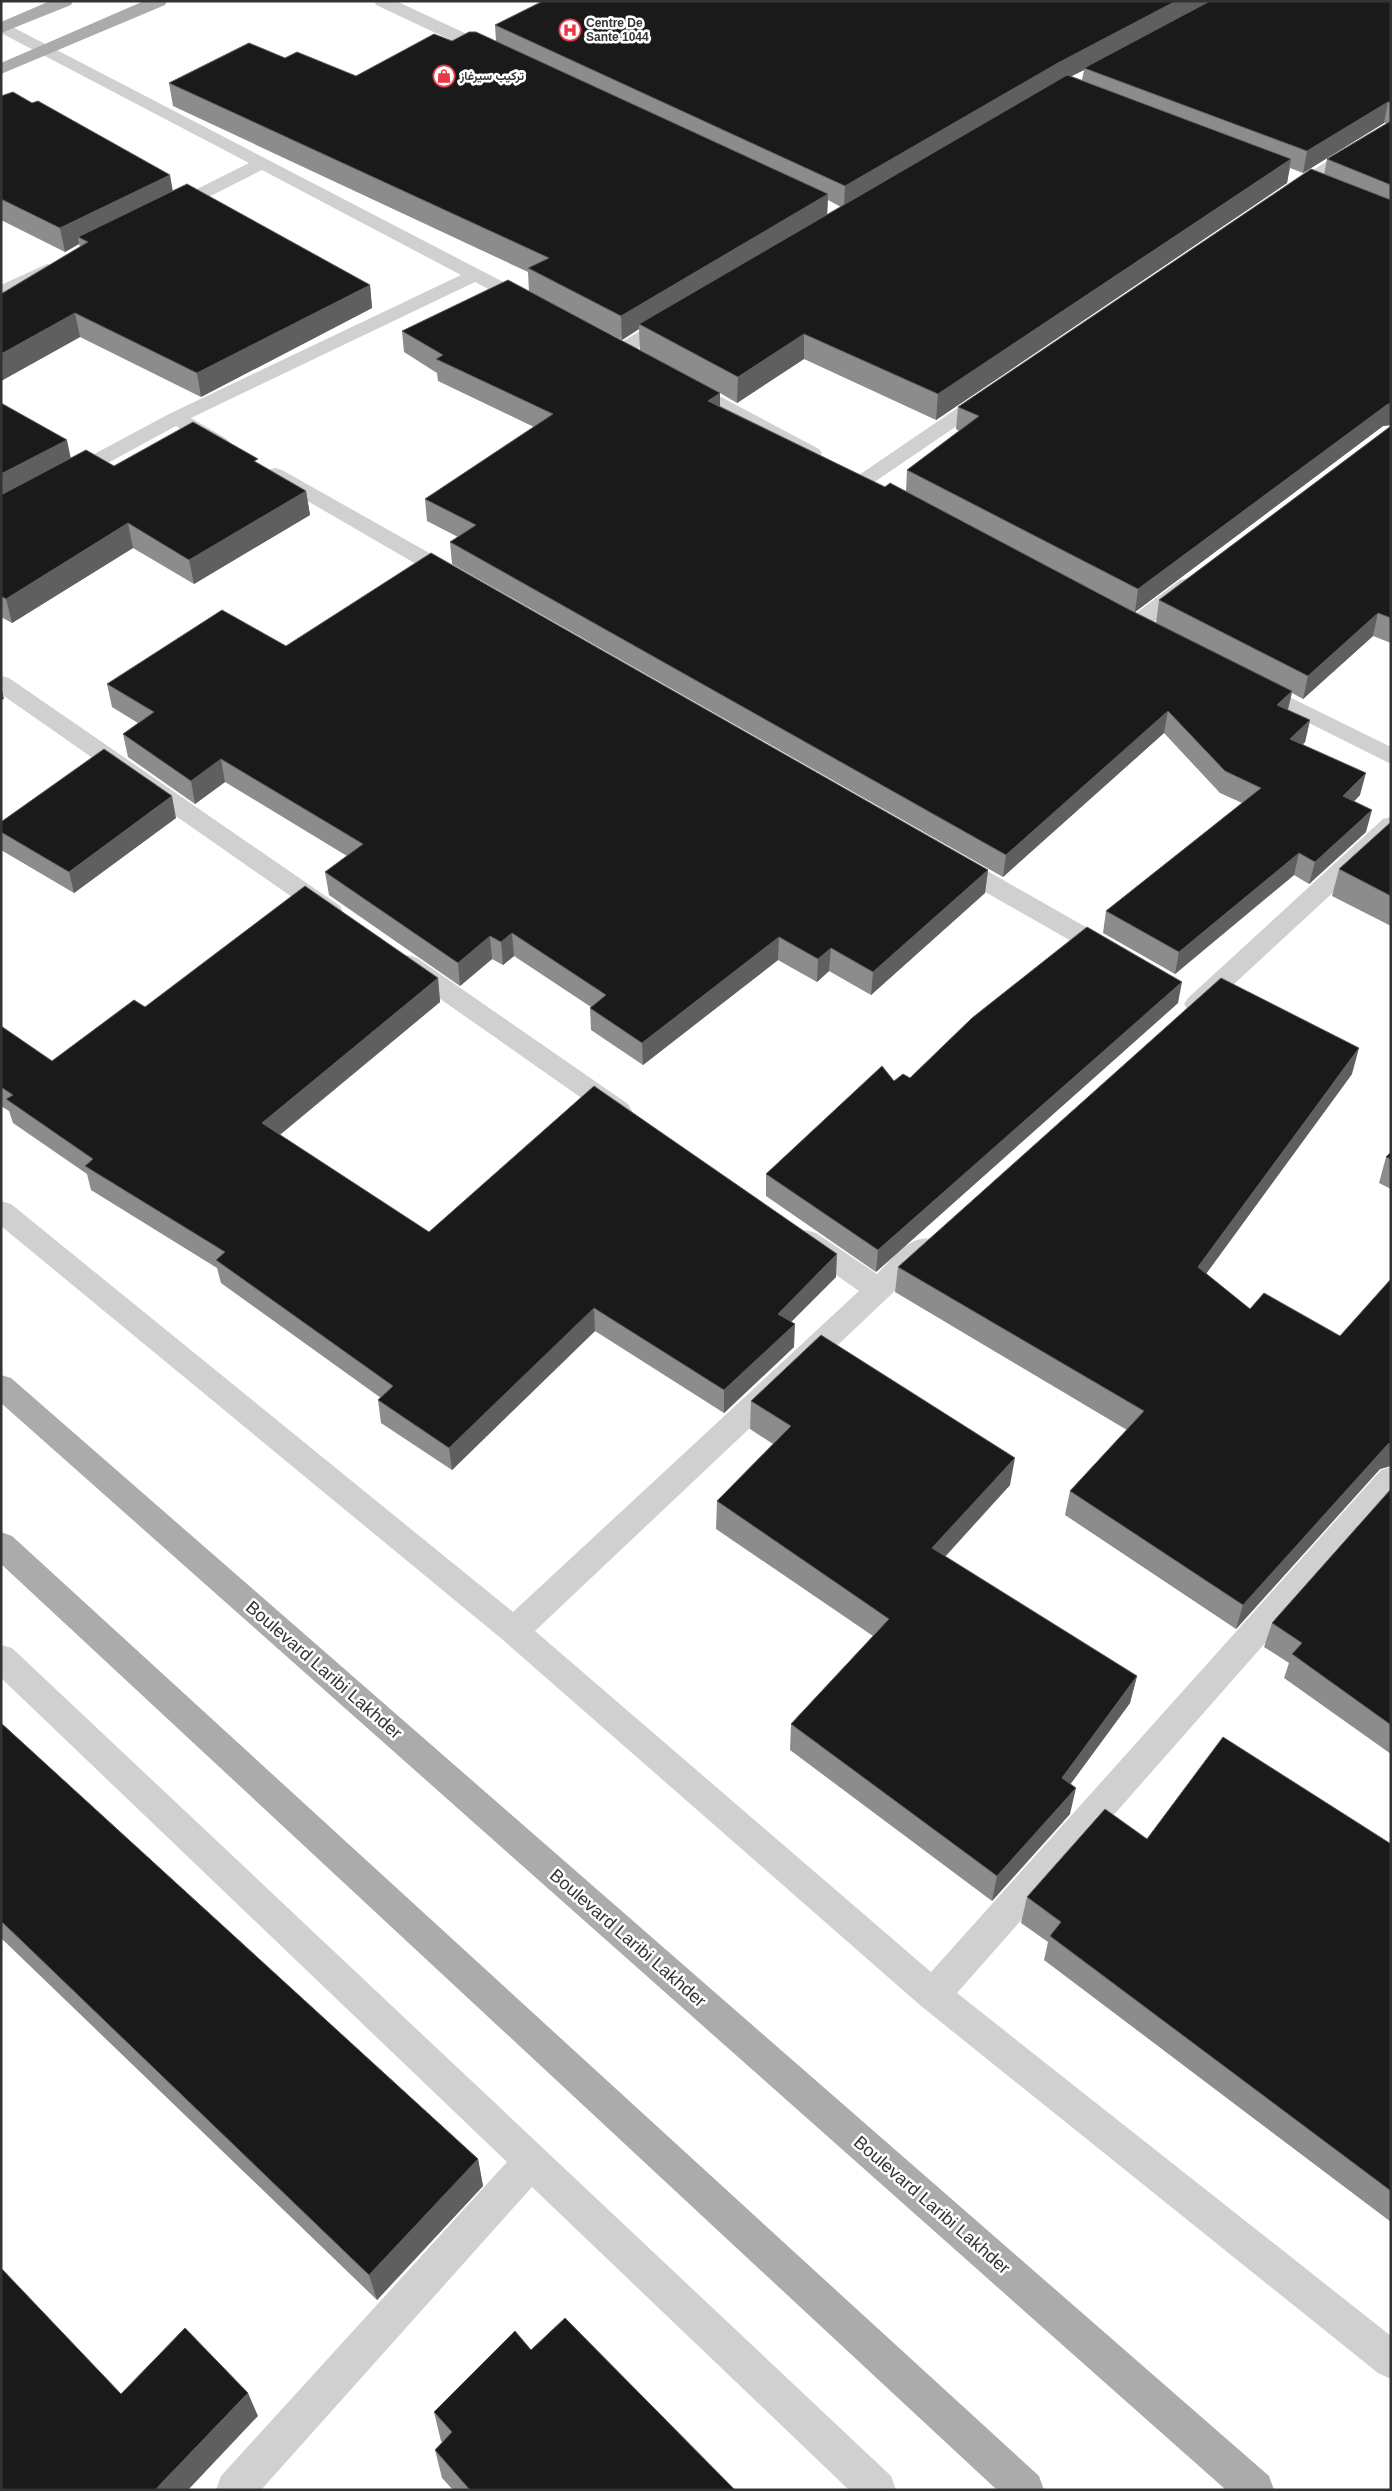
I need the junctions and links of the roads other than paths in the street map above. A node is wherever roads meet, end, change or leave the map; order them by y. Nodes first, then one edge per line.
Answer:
1 (65, 1) edge
2 (159, 1) edge
3 (382, 1) edge
4 (2, 27) edge
5 (46, 49) junction
6 (506, 59) edge
7 (1, 69) edge
8 (1391, 129) edge
9 (264, 163) junction
10 (1287, 175) edge
11 (1314, 186) junction
12 (1272, 205) edge
13 (150, 219) edge
14 (62, 262) edge
15 (474, 274) junction
16 (1, 292) edge
17 (690, 309) edge
18 (544, 310) edge
19 (622, 350) edge
20 (674, 378) edge
21 (1002, 387) edge
22 (176, 418) junction
23 (1, 513) edge
24 (1207, 570) edge
25 (471, 586) edge
26 (1135, 624) edge
27 (1241, 679) edge
28 (1, 683) edge
29 (1391, 757) edge
30 (1391, 825) edge
31 (939, 854) edge
32 (353, 927) edge
33 (386, 950) edge
34 (1129, 963) edge
35 (1177, 1022) edge
36 (640, 1125) edge
37 (1, 1211) edge
38 (787, 1227) edge
39 (943, 1230) edge
40 (877, 1289) junction
41 (1, 1386) edge
42 (1391, 1479) edge
43 (1, 1545) edge
44 (514, 1631) junction
45 (1, 1658) edge
46 (933, 1996) junction
47 (531, 2162) junction
48 (1391, 2360) edge
49 (235, 2490) edge
50 (877, 2490) edge
51 (1025, 2490) edge
52 (1255, 2490) edge

1 - 4 main road
2 - 5 main road
3 - 6 street
4 - 5 street
5 - 7 main road
5 - 9 street
8 - 11 street
9 - 13 street
9 - 15 street
10 - 11 street
11 - 12 street
14 - 16 street
15 - 18 street
15 - 22 street
17 - 19 street
20 - 21 street
22 - 23 street
22 - 25 street
24 - 26 street
27 - 29 street
28 - 32 street
30 - 35 street
31 - 34 street
33 - 36 street
37 - 44 street
38 - 40 street
39 - 40 street
40 - 44 street
41 - 52 main road, Boulevard Laribi Lakhder
42 - 46 street
43 - 51 main road
44 - 46 street
45 - 47 street
46 - 48 street
47 - 49 street
47 - 50 street

